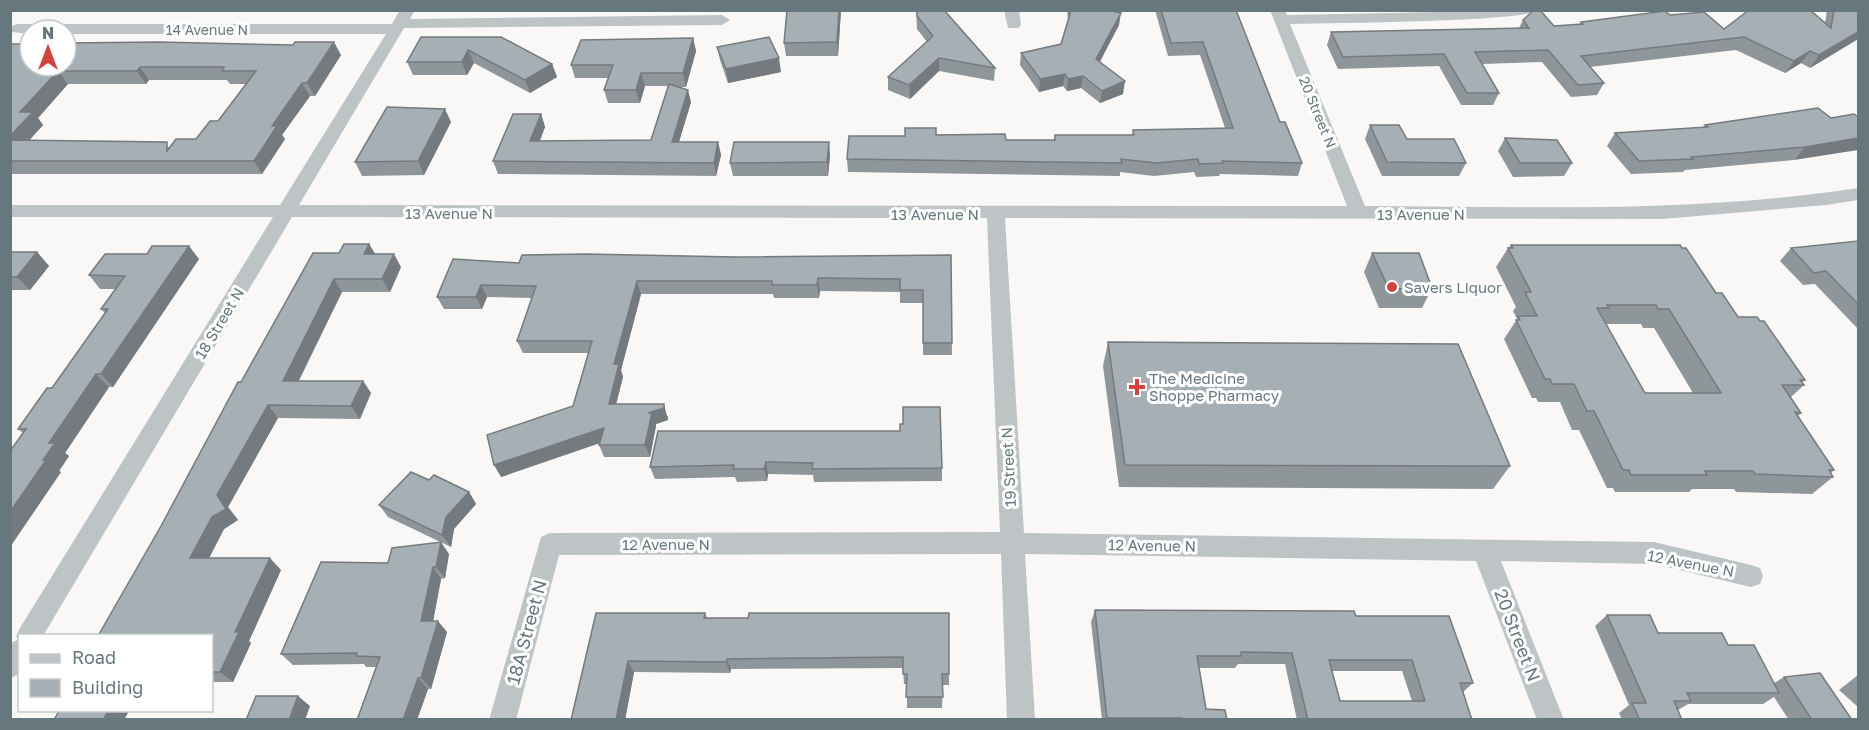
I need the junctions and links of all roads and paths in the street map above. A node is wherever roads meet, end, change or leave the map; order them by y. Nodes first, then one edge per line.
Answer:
1 (1532, 10) edge
2 (1279, 15) edge
3 (29, 16) dead end
4 (722, 20) dead end
5 (402, 21) edge
6 (1858, 194) edge
7 (10, 211) edge
8 (285, 213) junction
9 (996, 214) junction
10 (1359, 214) junction
11 (1012, 543) junction
12 (550, 544) joint
13 (1484, 550) junction
14 (1751, 576) dead end
15 (30, 634) edge
16 (502, 720) edge
17 (1021, 720) edge
18 (1551, 720) edge

1 - 2 street
2 - 10 street, 20 Street N
3 - 5 street, 14 Avenue N
4 - 5 street, 14 Avenue N
5 - 8 street, 18 Street N
6 - 10 street, 13 Avenue N
7 - 8 street, 13 Avenue N
8 - 9 street, 13 Avenue N
8 - 15 street, 18 Street N
9 - 10 street, 13 Avenue N
9 - 11 street, 19 Street N
11 - 12 street, 12 Avenue N
11 - 13 street, 12 Avenue N
11 - 17 street, 19 Street N
12 - 16 street, 18A Street N
13 - 14 street, 12 Avenue N
13 - 18 street, 20 Street N

